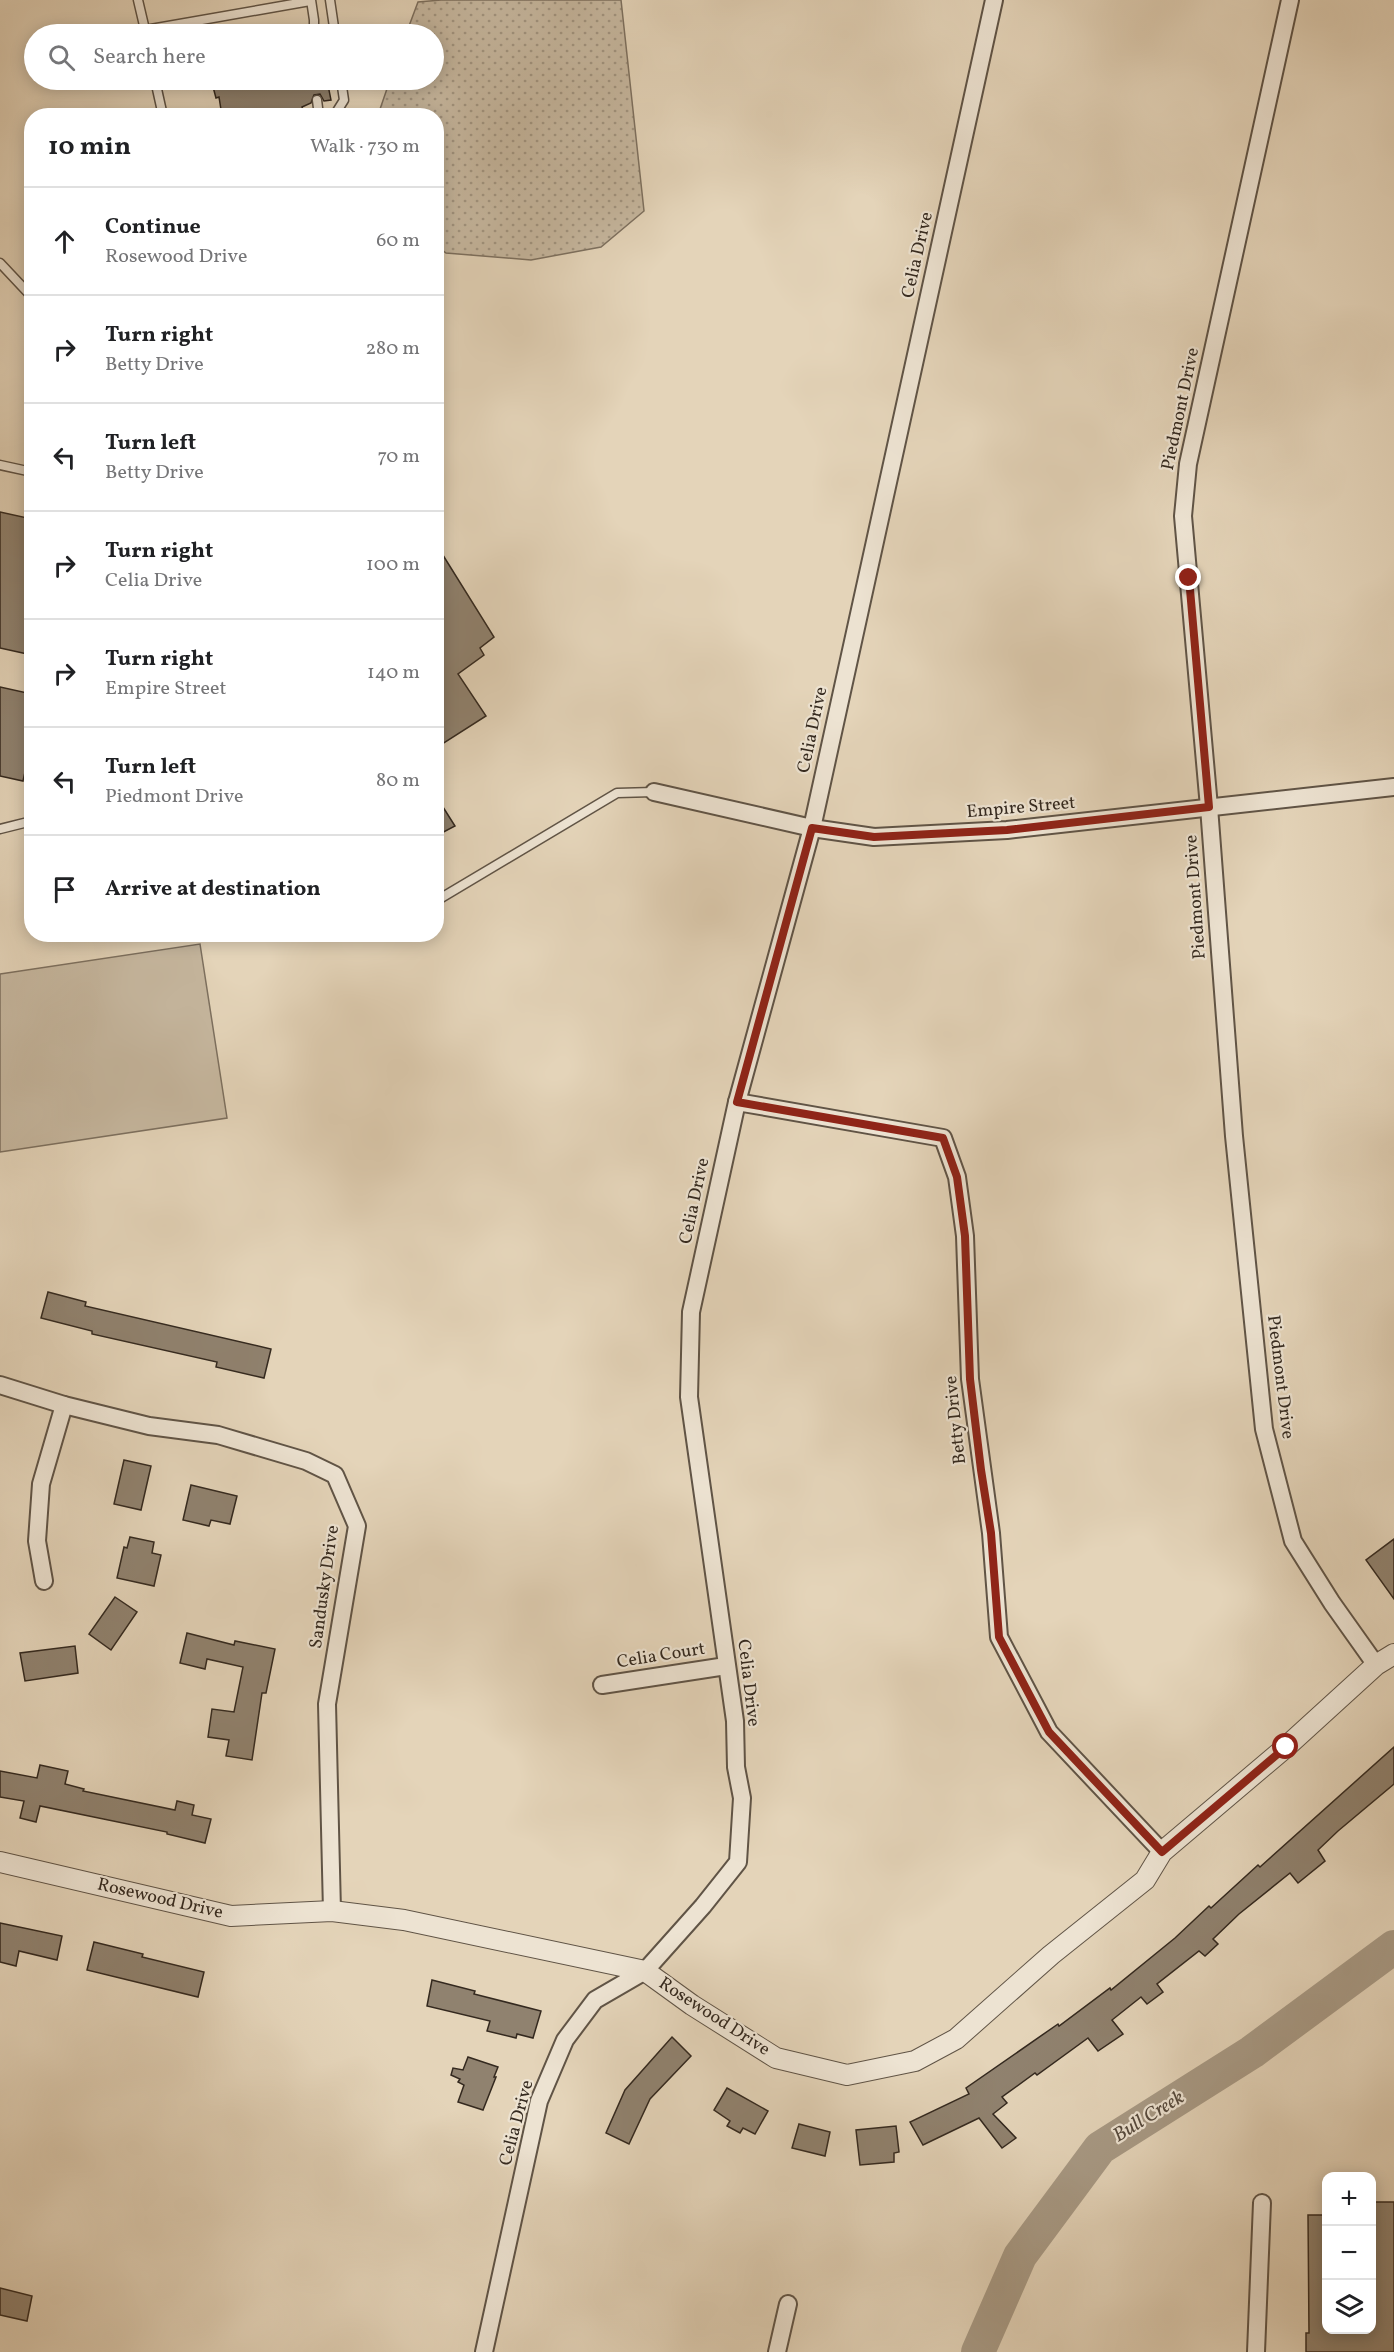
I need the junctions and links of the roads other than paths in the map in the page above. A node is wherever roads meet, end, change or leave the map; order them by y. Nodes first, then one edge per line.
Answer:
1 (138, 0) edge
2 (310, 0) edge
3 (330, 0) edge
4 (994, 0) edge
5 (1290, 0) edge
6 (143, 24) edge
7 (186, 24) edge
8 (314, 24) edge
9 (334, 24) edge
10 (157, 90) edge
11 (342, 90) edge
12 (317, 100) dead end
13 (161, 108) edge
14 (318, 108) edge
15 (339, 108) edge
16 (0, 263) edge
17 (24, 288) edge
18 (0, 465) edge
19 (24, 470) edge
20 (1394, 787) edge
21 (654, 792) joint
22 (1209, 807) junction
23 (24, 823) edge
24 (812, 828) junction
25 (0, 829) edge
26 (444, 896) edge
27 (737, 1102) junction
28 (0, 1385) edge
29 (64, 1405) junction
30 (44, 1581) dead end
31 (1394, 1654) edge
32 (1376, 1665) junction
33 (726, 1666) junction
34 (602, 1685) dead end
35 (1162, 1852) junction
36 (0, 1862) edge
37 (332, 1911) junction
38 (645, 1971) junction
39 (1262, 2203) dead end
40 (788, 2304) dead end
41 (484, 2352) edge
42 (777, 2352) edge
43 (1256, 2352) edge

1 - 6 lane
2 - 7 lane
2 - 8 lane
3 - 9 lane
4 - 24 street, Celia Drive
5 - 22 street, Piedmont Drive
10 - 13 lane
11 - 15 lane
12 - 14 lane
16 - 17 lane
18 - 19 lane
20 - 22 street, Empire Street
21 - 24 street, Empire Street
21 - 26 lane
22 - 24 street, Empire Street
22 - 32 street, Piedmont Drive
23 - 25 lane
24 - 27 street, Celia Drive
27 - 33 street, Celia Drive
27 - 35 street, Betty Drive
28 - 29 street, Sandusky Drive
29 - 30 street
29 - 37 street, Sandusky Drive
31 - 32 street, Rosewood Drive
32 - 35 street, Rosewood Drive
33 - 34 street, Celia Court
33 - 38 street, Celia Drive
35 - 38 street, Rosewood Drive
36 - 37 street, Rosewood Drive
37 - 38 street, Rosewood Drive
38 - 41 street, Celia Drive
39 - 43 street
40 - 42 street

